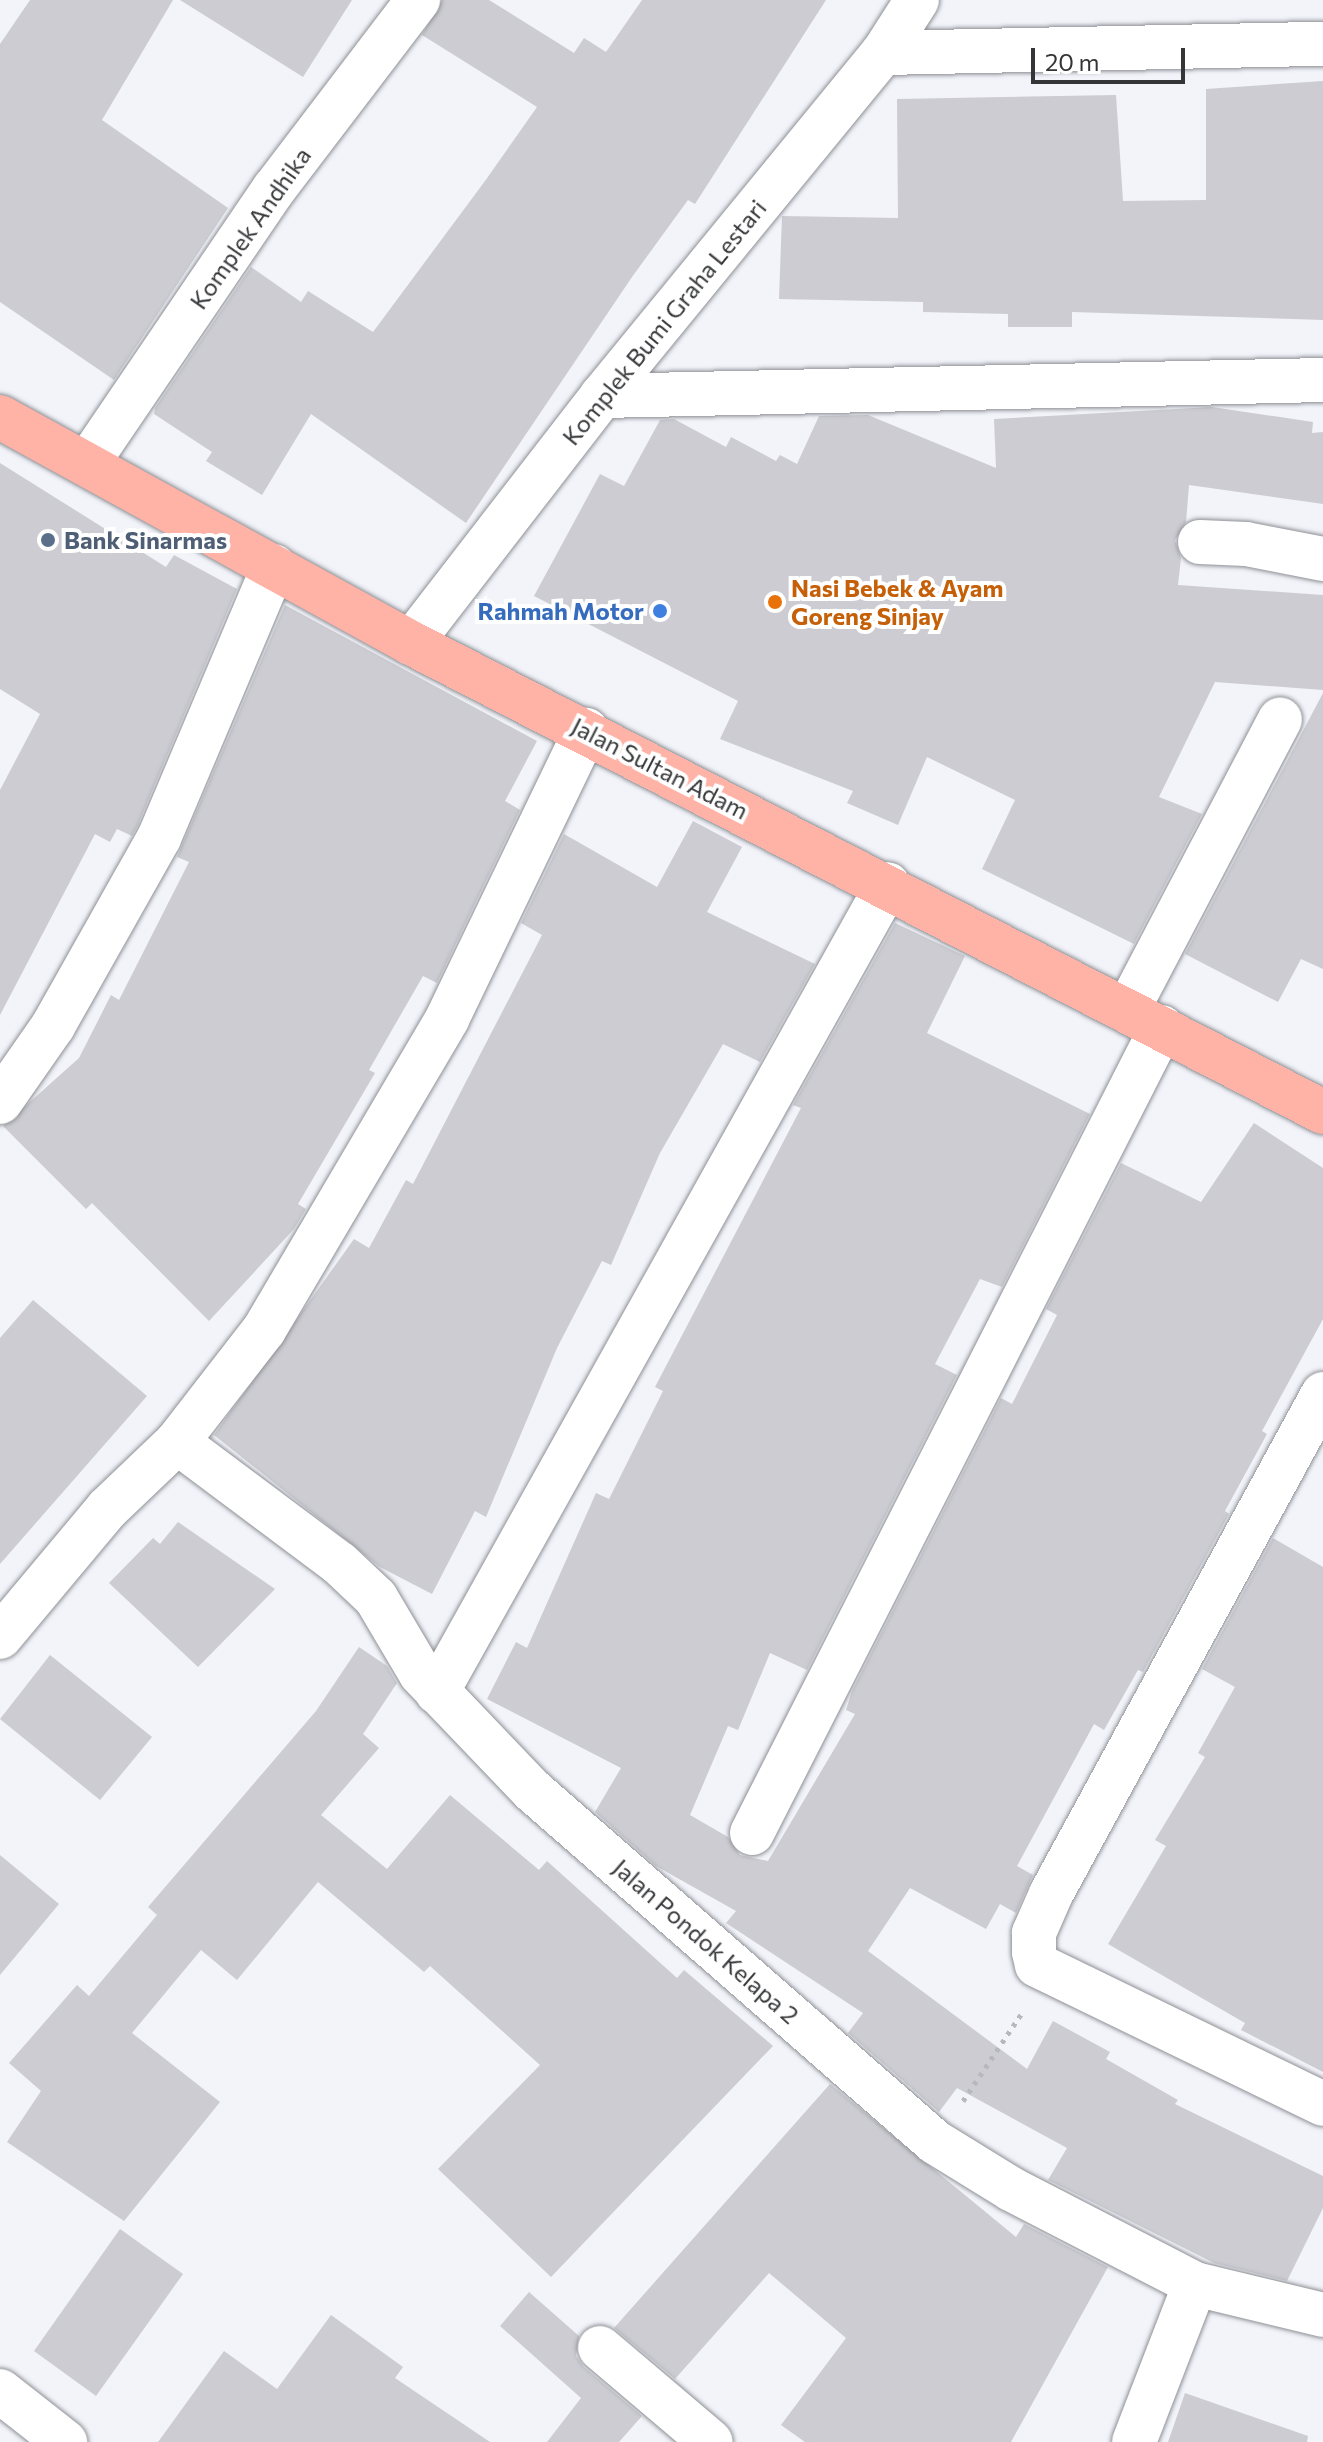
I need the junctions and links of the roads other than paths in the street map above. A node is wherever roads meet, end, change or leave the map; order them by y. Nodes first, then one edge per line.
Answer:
1 (418, 0) edge
2 (917, 0) edge
3 (1323, 44) edge
4 (883, 53) junction
5 (1323, 380) edge
6 (602, 396) junction
7 (0, 417) edge
8 (89, 461) junction
9 (1200, 542) dead end
10 (1323, 559) edge
11 (274, 566) junction
12 (411, 643) junction
13 (1280, 719) dead end
14 (586, 730) junction
15 (888, 884) junction
16 (1145, 1018) junction
17 (0, 1102) edge
18 (1323, 1112) edge
19 (1323, 1394) edge
20 (177, 1442) junction
21 (0, 1637) edge
22 (437, 1692) junction
23 (752, 1833) dead end
24 (1323, 2104) edge
25 (1195, 2284) junction
26 (1323, 2315) edge
27 (600, 2348) dead end
28 (0, 2391) edge
29 (65, 2442) edge
30 (711, 2442) edge
31 (1134, 2442) edge

1 - 8 street, Komplek Andhika
2 - 4 street, Komplek Bumi Graha Lestari
3 - 4 street
4 - 6 street, Komplek Bumi Graha Lestari
5 - 6 street
6 - 12 street, Komplek Bumi Graha Lestari
7 - 8 main road, Jalan Sultan Adam
8 - 11 main road, Jalan Sultan Adam
9 - 10 street
11 - 12 main road, Jalan Sultan Adam
11 - 17 street
12 - 14 main road, Jalan Sultan Adam
13 - 16 street
14 - 15 main road, Jalan Sultan Adam
14 - 20 street
15 - 16 main road, Jalan Sultan Adam
15 - 22 street
16 - 18 main road, Jalan Sultan Adam
16 - 23 street
19 - 24 street
20 - 21 street
20 - 22 street, Jalan Pondok Kelapa 2
22 - 25 street, Jalan Pondok Kelapa 2
25 - 26 street, Jalan Pondok Kelapa 2
25 - 31 street
27 - 30 street
28 - 29 street

